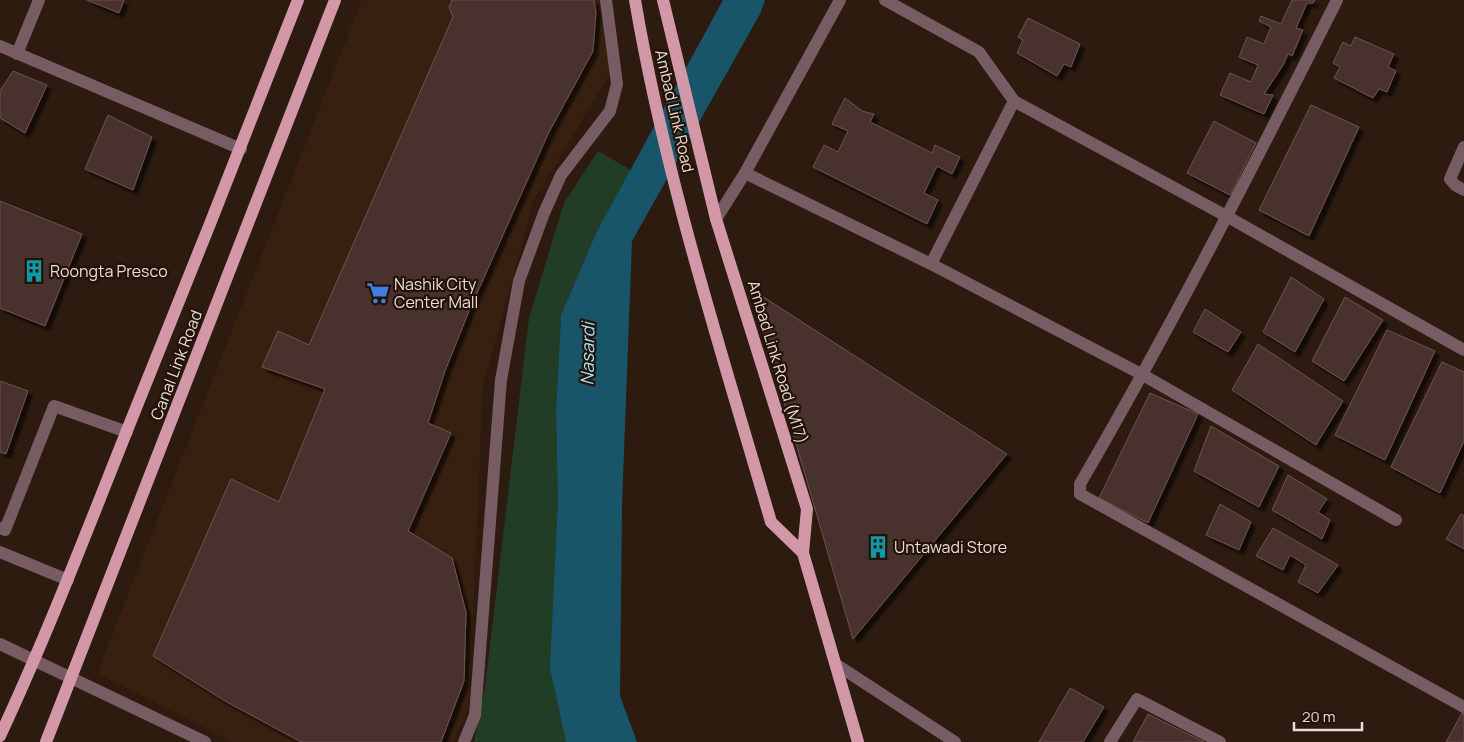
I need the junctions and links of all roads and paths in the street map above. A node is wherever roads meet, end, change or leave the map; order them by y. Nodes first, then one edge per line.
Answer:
1 (39, 0) edge
2 (298, 0) edge
3 (335, 0) edge
4 (606, 0) edge
5 (635, 0) edge
6 (664, 0) edge
7 (840, 0) edge
8 (885, 0) edge
9 (1338, 0) edge
10 (0, 46) edge
11 (16, 54) junction
12 (1014, 101) junction
13 (1464, 147) edge
14 (241, 148) junction
15 (745, 173) junction
16 (706, 182) joint
17 (1464, 190) edge
18 (1228, 217) junction
19 (716, 219) junction
20 (686, 230) joint
21 (931, 264) junction
22 (1464, 350) edge
23 (1143, 375) junction
24 (127, 432) junction
25 (1396, 520) dead end
26 (3, 529) edge
27 (0, 544) edge
28 (0, 552) edge
29 (803, 553) junction
30 (68, 580) junction
31 (0, 644) edge
32 (35, 660) junction
33 (837, 665) junction
34 (72, 678) junction
35 (1464, 707) edge
36 (0, 736) edge
37 (46, 742) edge
38 (205, 742) edge
39 (464, 742) edge
40 (858, 742) edge
41 (955, 742) edge
42 (1110, 742) edge
43 (1220, 742) edge

1 - 11 street
2 - 14 main road, Canal Link Road
3 - 34 main road, Canal Link Road
4 - 39 street
5 - 20 main road, Ambad Link Road
6 - 16 main road, Ambad Link Road
7 - 15 street
8 - 12 street
9 - 18 street
10 - 11 street
11 - 14 street
12 - 18 street
12 - 21 street
13 - 17 street
14 - 24 main road, Canal Link Road
15 - 19 street
15 - 21 street
16 - 19 main road, Ambad Link Road (M17)
18 - 22 street
18 - 23 street
19 - 29 main road, Ambad Link Road (M17)
20 - 29 main road, Ambad Link Road (M17)
21 - 23 street
23 - 25 street
23 - 35 street
24 - 26 street
24 - 30 main road, Canal Link Road
26 - 27 street
28 - 30 street
29 - 33 main road, Ambad Link Road (M17)
30 - 32 main road, Canal Link Road
31 - 32 street
32 - 34 street
32 - 36 main road, Canal Link Road
33 - 40 main road, Ambad Link Road (M17)
33 - 41 street
34 - 37 main road, Canal Link Road
34 - 38 street
42 - 43 street

